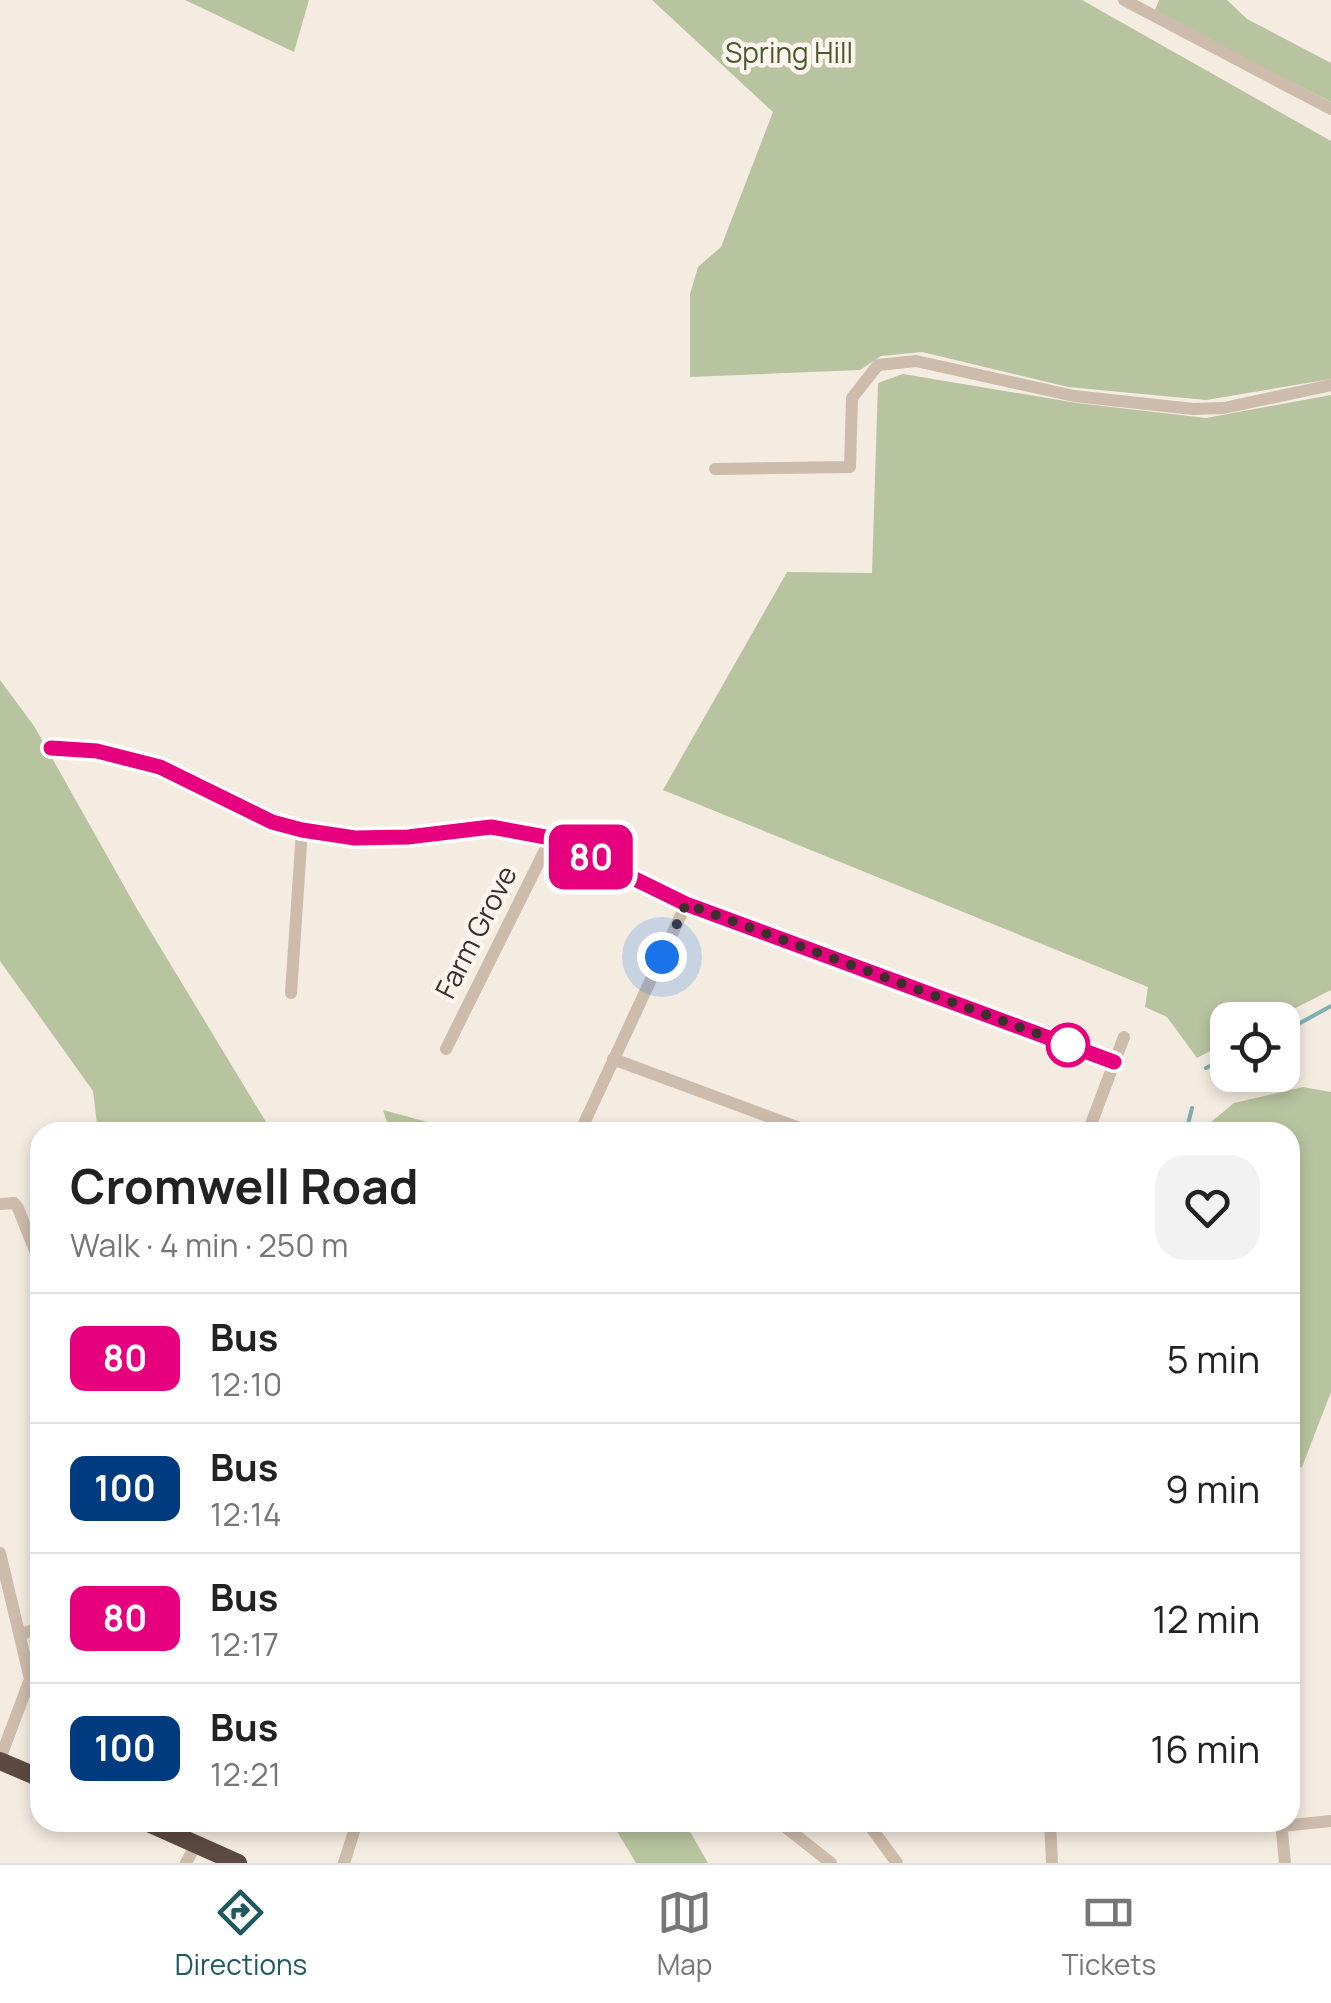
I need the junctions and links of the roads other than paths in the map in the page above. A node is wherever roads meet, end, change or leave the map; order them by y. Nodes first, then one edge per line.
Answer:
1 (1124, 0) edge
2 (1331, 108) edge
3 (1331, 385) edge
4 (716, 469) dead end
5 (51, 748) dead end
6 (302, 830) junction
7 (551, 838) junction
8 (686, 904) junction
9 (291, 992) dead end
10 (1124, 1037) dead end
11 (446, 1048) dead end
12 (613, 1060) junction
13 (1114, 1062) junction
14 (585, 1122) edge
15 (783, 1122) edge
16 (1092, 1122) edge
17 (0, 1204) edge
18 (30, 1238) edge
19 (0, 1552) edge
20 (30, 1631) edge
21 (21, 1634) junction
22 (0, 1760) edge
23 (30, 1774) edge
24 (1331, 1821) edge
25 (1300, 1823) edge
26 (169, 1832) edge
27 (353, 1832) edge
28 (792, 1832) edge
29 (874, 1832) edge
30 (1050, 1832) edge
31 (1282, 1832) edge
32 (196, 1844) junction
33 (186, 1863) edge
34 (238, 1863) edge
35 (344, 1863) edge
36 (831, 1863) edge
37 (896, 1863) edge
38 (1052, 1863) edge
39 (1285, 1863) edge

1 - 2 street
3 - 4 street
5 - 6 street
6 - 7 street
6 - 9 street
7 - 8 street
7 - 11 street, Farm Grove
8 - 12 street
8 - 13 street
10 - 13 street
12 - 14 street
12 - 15 street
13 - 16 street
17 - 18 street
19 - 21 street
20 - 21 street
21 - 22 street
22 - 23 highway
24 - 25 street
26 - 32 highway
27 - 35 street
28 - 36 street
29 - 37 street
30 - 38 street
31 - 39 street
32 - 33 street
32 - 34 highway

